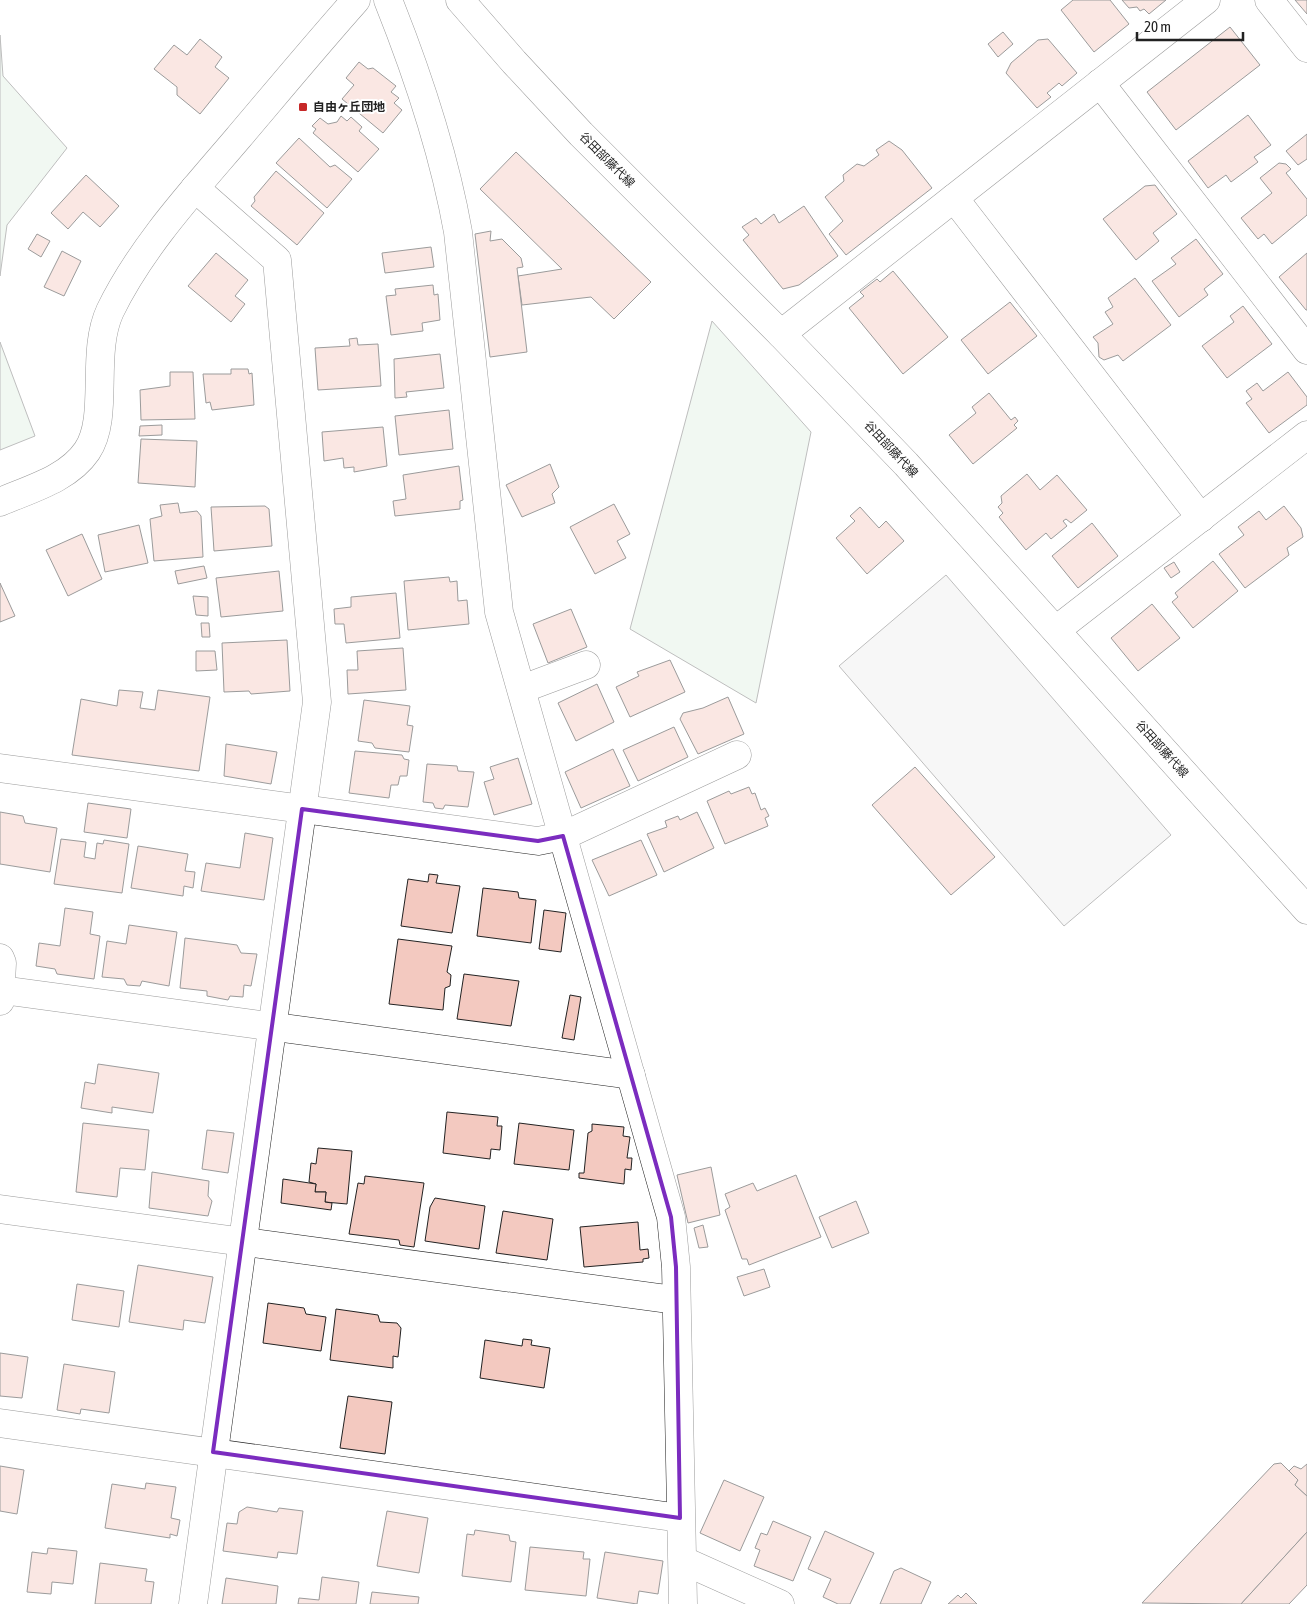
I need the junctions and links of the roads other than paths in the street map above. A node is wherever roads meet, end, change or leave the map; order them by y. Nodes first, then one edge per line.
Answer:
1 (356, 0) edge
2 (388, 0) edge
3 (460, 0) edge
4 (1206, 0) edge
5 (1270, 0) edge
6 (1307, 48) edge
7 (1100, 83) junction
8 (195, 188) junction
9 (954, 198) junction
10 (781, 334) junction
11 (1307, 350) edge
12 (1307, 435) edge
13 (0, 502) edge
14 (1201, 518) junction
15 (1056, 630) junction
16 (586, 665) dead end
17 (522, 689) junction
18 (737, 755) dead end
19 (0, 768) edge
20 (302, 809) junction
21 (563, 836) junction
22 (1307, 910) edge
23 (0, 958) edge
24 (1, 996) edge
25 (272, 1028) junction
26 (631, 1075) junction
27 (0, 1210) edge
28 (242, 1242) junction
29 (675, 1300) junction
30 (0, 1423) edge
31 (213, 1452) junction
32 (680, 1518) junction
33 (684, 1561) junction
34 (193, 1604) edge
35 (683, 1604) edge
36 (780, 1604) edge

1 - 8 street
2 - 17 street
3 - 10 street, 谷田部藤代線
4 - 7 street
5 - 6 street
7 - 9 street
7 - 11 street
8 - 13 street
8 - 20 street
9 - 10 street
9 - 14 street
10 - 15 street, 谷田部藤代線
12 - 14 street
14 - 15 street
15 - 22 street, 谷田部藤代線
16 - 17 street
17 - 21 street
18 - 21 street
19 - 20 street
20 - 21 street
20 - 25 street
21 - 26 street
23 - 24 street
24 - 25 street
25 - 26 street
25 - 28 street
26 - 29 street
27 - 28 street
28 - 29 street
28 - 31 street
29 - 32 street
30 - 31 street
31 - 32 street
31 - 34 street
32 - 33 street
33 - 35 street
33 - 36 street

